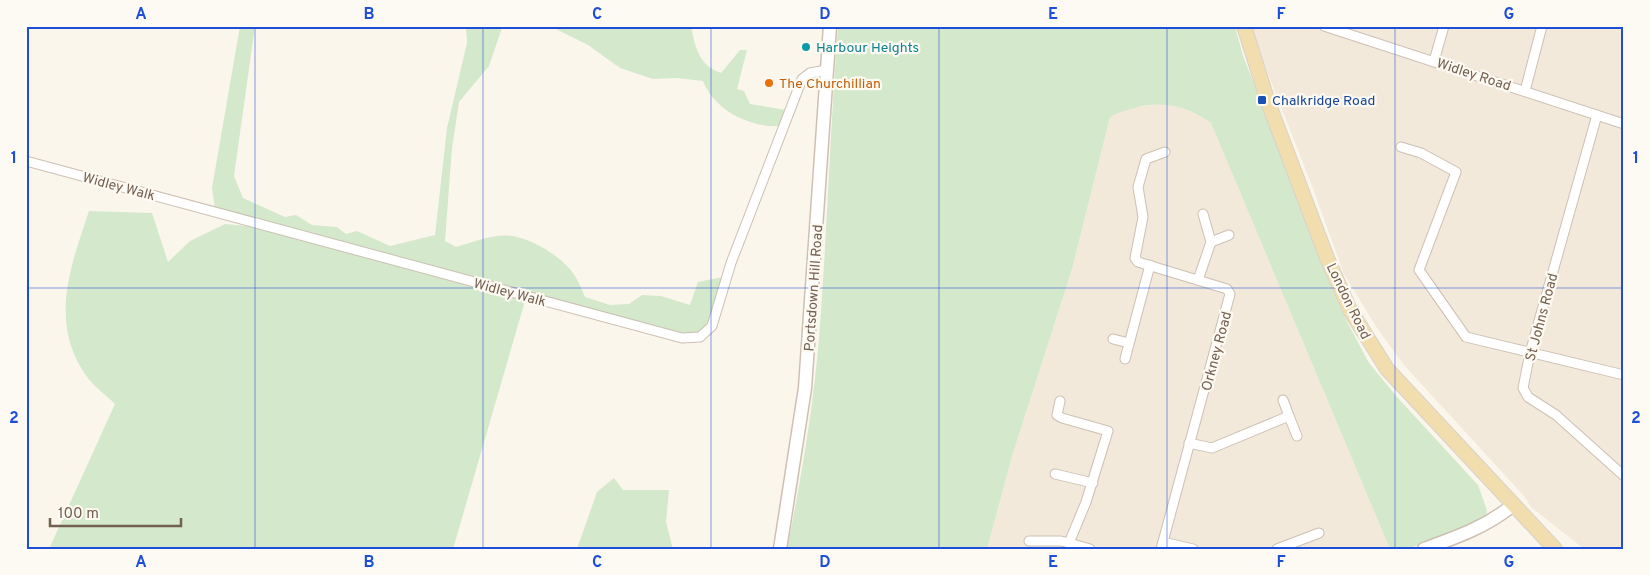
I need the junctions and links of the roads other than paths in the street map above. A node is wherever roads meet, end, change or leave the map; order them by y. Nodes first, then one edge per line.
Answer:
1 (830, 26) edge
2 (1244, 26) edge
3 (1324, 26) edge
4 (1444, 26) edge
5 (1542, 26) edge
6 (1356, 31) edge
7 (1434, 61) junction
8 (826, 70) junction
9 (1525, 91) junction
10 (1597, 115) junction
11 (1623, 122) edge
12 (1401, 147) dead end
13 (1165, 152) dead end
14 (26, 161) edge
15 (1203, 214) dead end
16 (1229, 234) dead end
17 (1211, 242) junction
18 (1150, 265) junction
19 (1198, 280) junction
20 (1113, 340) dead end
21 (1129, 344) junction
22 (1530, 353) junction
23 (1125, 358) dead end
24 (1624, 376) edge
25 (1283, 400) dead end
26 (1060, 401) dead end
27 (1290, 416) junction
28 (1297, 436) dead end
29 (1189, 444) junction
30 (1055, 474) dead end
31 (1624, 476) edge
32 (1093, 483) junction
33 (1513, 505) junction
34 (1320, 533) dead end
35 (1029, 541) dead end
36 (1069, 543) junction
37 (1162, 545) edge
38 (1287, 547) edge
39 (780, 549) edge
40 (1090, 549) edge
41 (1192, 549) edge
42 (1277, 549) edge
43 (1424, 549) edge
44 (1555, 549) edge

1 - 8 main road, Portsdown Hill Road
2 - 33 main road, London Road
3 - 6 street, Widley Road
4 - 7 street
5 - 9 street
6 - 7 street, Widley Road
7 - 9 street, Widley Road
8 - 14 street, Widley Walk
8 - 39 main road, Portsdown Hill Road
9 - 10 street, Widley Road
10 - 11 street, Widley Road
10 - 22 street, St Johns Road
12 - 22 street
13 - 18 street, Orkney Road
15 - 17 street
16 - 17 street
17 - 19 street
18 - 19 street, Orkney Road
18 - 21 street
19 - 29 street, Orkney Road
20 - 21 street
21 - 23 street
22 - 24 street
22 - 31 street, St Johns Road
25 - 27 street
26 - 32 street
27 - 28 street
27 - 29 street
29 - 37 street, Orkney Road
30 - 32 street
32 - 36 street
33 - 43 main road
33 - 44 main road, London Road
34 - 38 street
35 - 36 street
36 - 40 street
37 - 41 street
38 - 42 street

